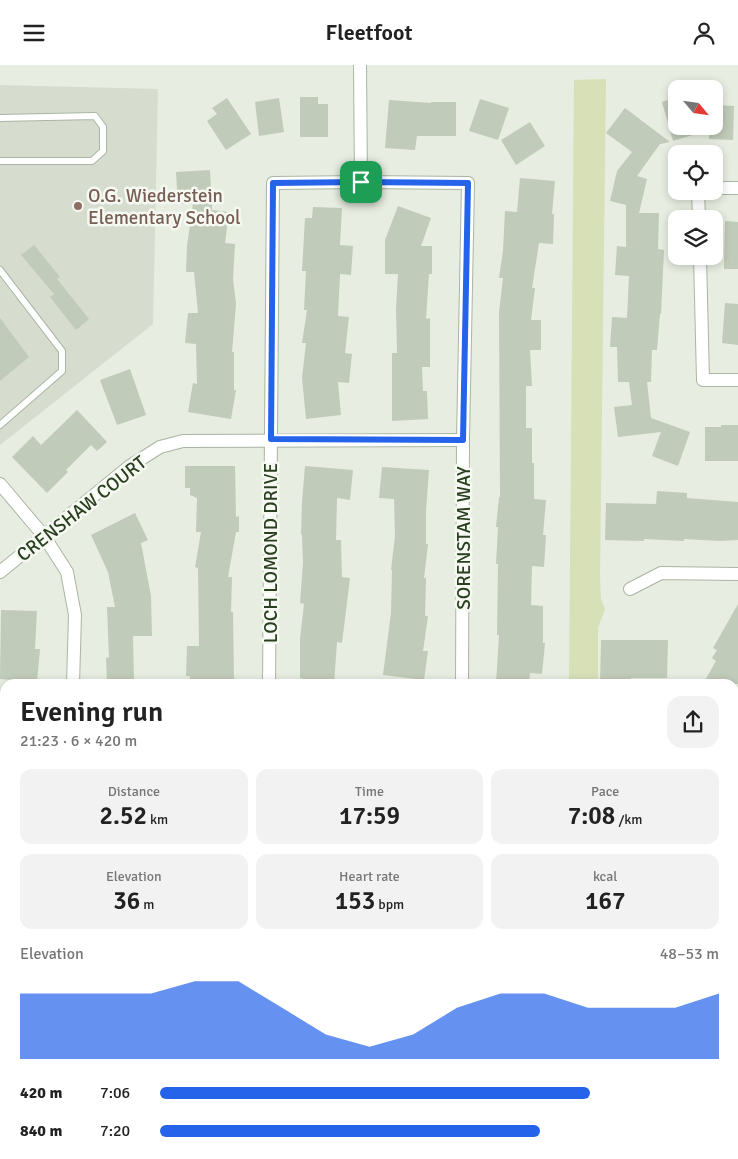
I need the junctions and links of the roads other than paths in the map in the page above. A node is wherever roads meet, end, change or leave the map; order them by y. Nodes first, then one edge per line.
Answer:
1 (360, 65) edge
2 (0, 118) edge
3 (0, 161) edge
4 (361, 182) junction
5 (738, 187) edge
6 (723, 188) edge
7 (700, 265) edge
8 (0, 270) edge
9 (738, 379) edge
10 (0, 425) edge
11 (271, 439) junction
12 (463, 440) junction
13 (0, 484) edge
14 (44, 536) junction
15 (0, 572) edge
16 (738, 574) edge
17 (630, 589) dead end
18 (73, 679) edge
19 (269, 679) edge
20 (462, 679) edge

1 - 4 street
2 - 3 lane
4 - 11 street, LOCH LOMOND DRIVE
4 - 12 street, SORENSTAM WAY
5 - 6 street
7 - 9 street
8 - 10 lane
11 - 12 street, CRENSHAW COURT
11 - 14 street, CRENSHAW COURT
11 - 19 street, LOCH LOMOND DRIVE
12 - 20 street, SORENSTAM WAY
13 - 14 street
14 - 15 street, CRENSHAW COURT
14 - 18 street
16 - 17 street

